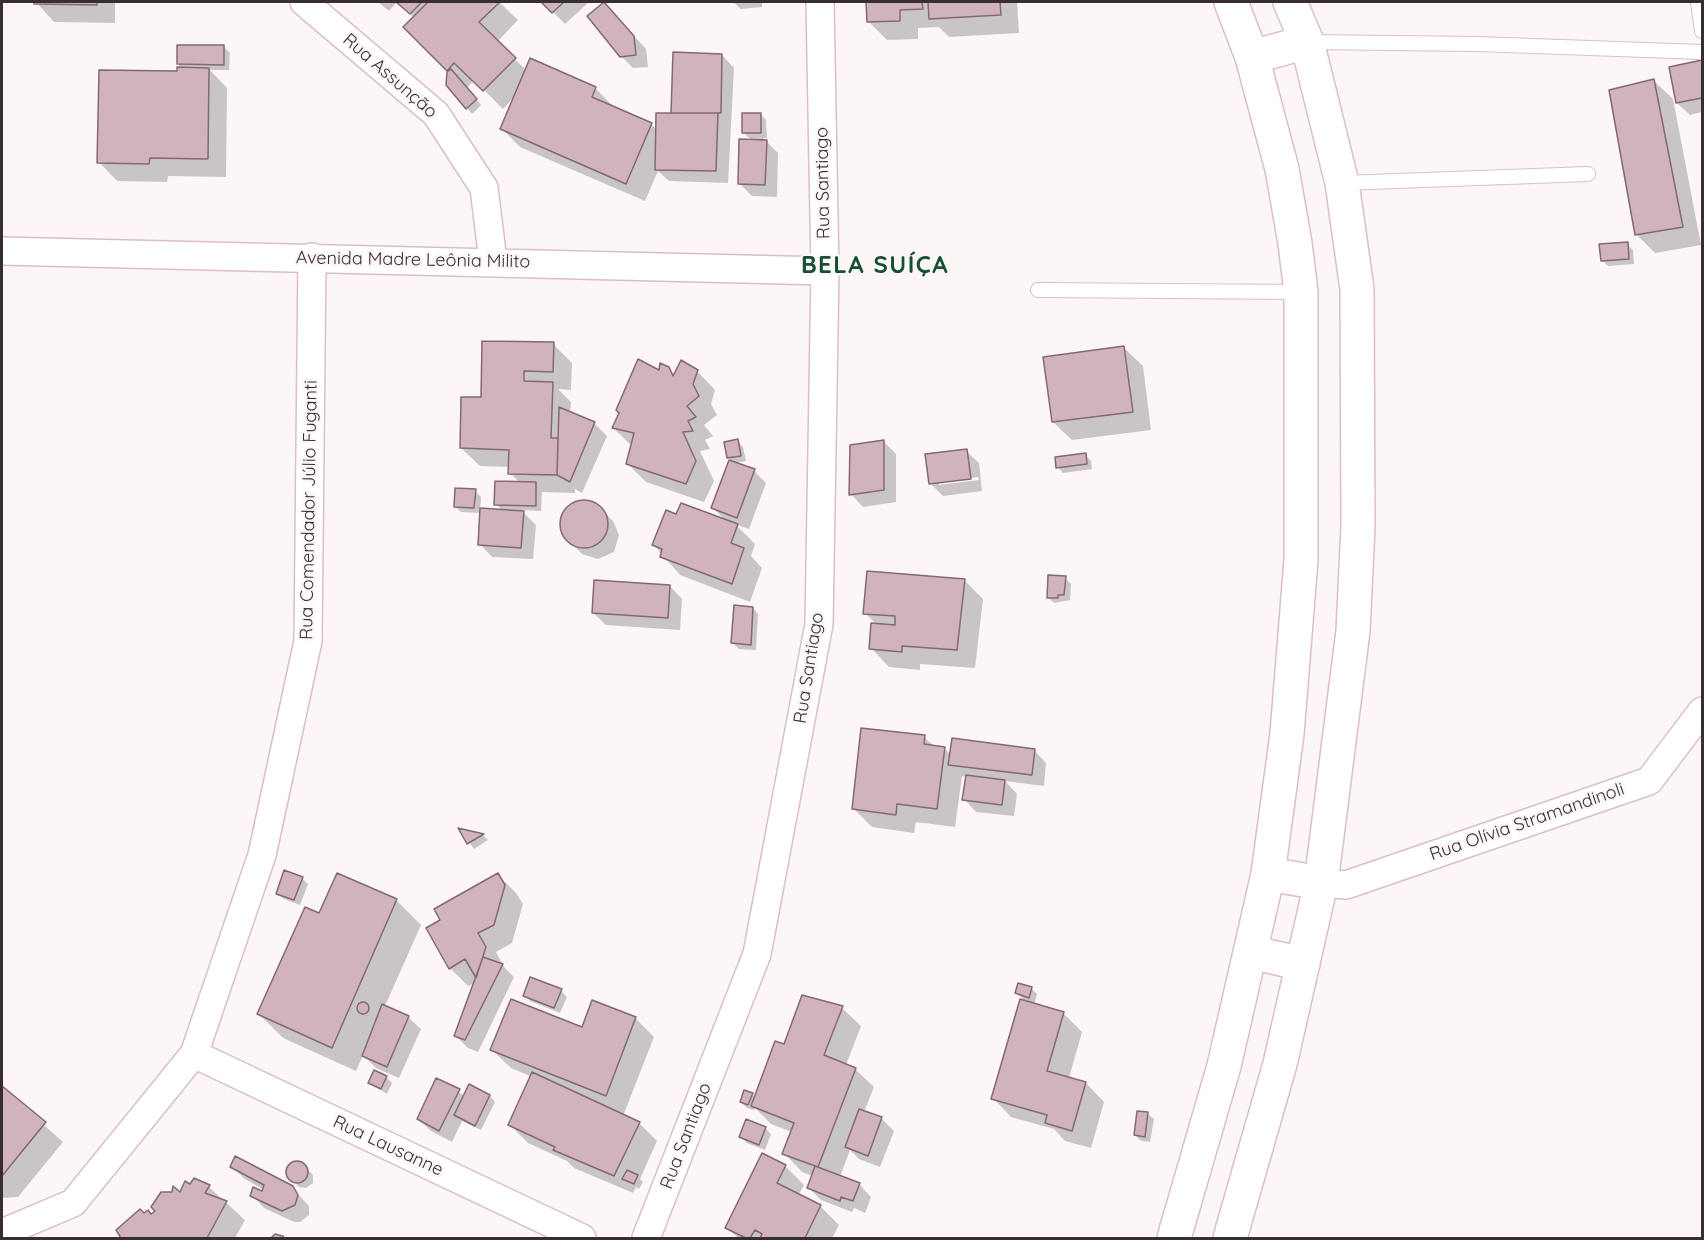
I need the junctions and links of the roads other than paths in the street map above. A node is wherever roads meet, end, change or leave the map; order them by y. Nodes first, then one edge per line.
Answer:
1 (304, 2) edge
2 (820, 2) edge
3 (1231, 2) edge
4 (1290, 2) edge
5 (1698, 2) edge
6 (1702, 31) edge
7 (1307, 42) junction
8 (1702, 52) edge
9 (1252, 57) junction
10 (1588, 174) dead end
11 (1342, 183) junction
12 (2, 251) edge
13 (312, 257) junction
14 (493, 261) junction
15 (825, 271) junction
16 (1038, 290) dead end
17 (1301, 292) junction
18 (1702, 711) edge
19 (1268, 874) junction
20 (1321, 884) junction
21 (1250, 952) junction
22 (1303, 964) junction
23 (194, 1054) junction
24 (2, 1233) edge
25 (582, 1239) edge
26 (646, 1239) edge
27 (1174, 1239) edge
28 (1230, 1239) edge

1 - 14 street, Rua Assunção
2 - 15 street, Rua Santiago
3 - 9 street
4 - 7 street
5 - 6 lane
7 - 8 lane
7 - 9 street
7 - 11 street
9 - 17 street
10 - 11 lane
11 - 20 street
12 - 13 street, Avenida Madre Leônia Milito
13 - 14 street, Avenida Madre Leônia Milito
13 - 23 street, Rua Comendador Júlio Fuganti
14 - 15 street, Avenida Madre Leônia Milito
15 - 26 street, Rua Santiago
16 - 17 lane
17 - 19 street
18 - 20 street, Rua Olívia Stramandinoli
19 - 20 street
19 - 21 street
20 - 22 street
21 - 22 street
21 - 27 street
22 - 28 street
23 - 24 street, Rua Comendador Júlio Fuganti
23 - 25 street, Rua Lausanne

